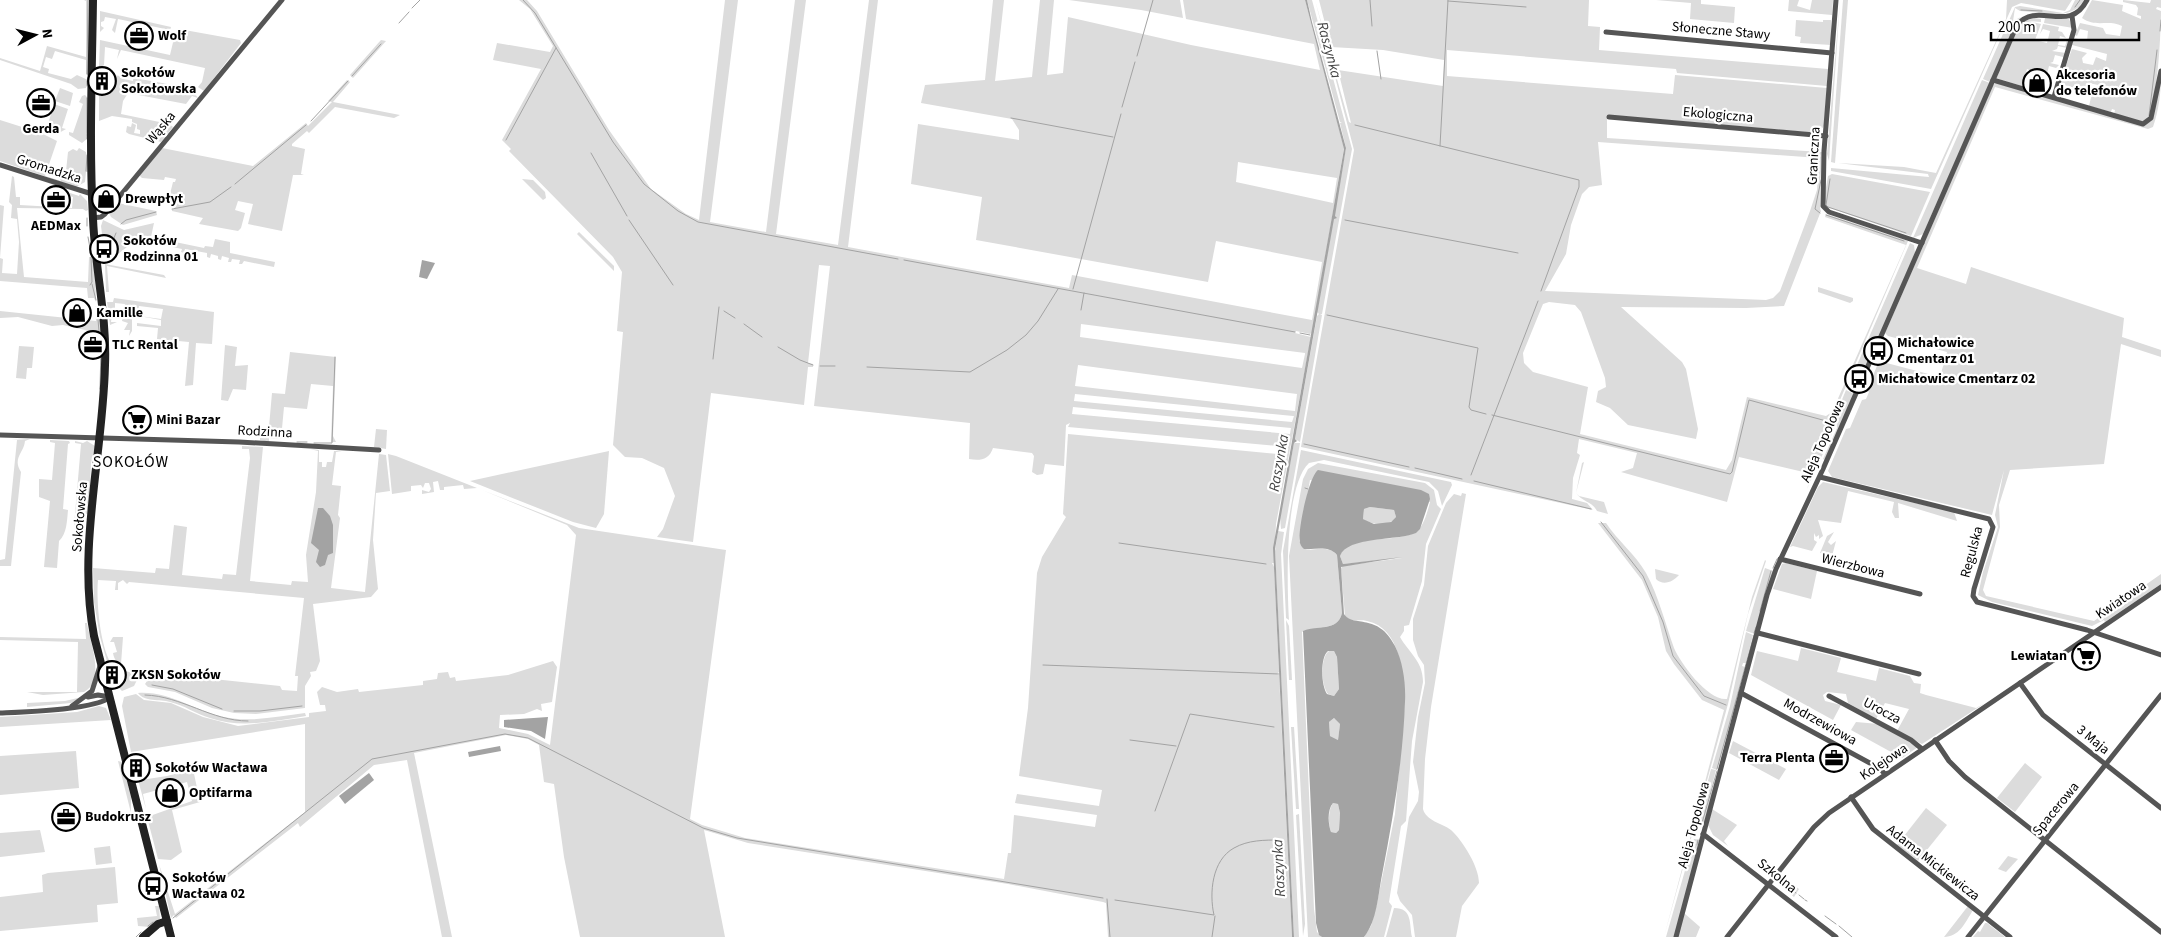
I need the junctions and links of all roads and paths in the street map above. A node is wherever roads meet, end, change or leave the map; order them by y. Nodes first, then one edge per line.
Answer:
1 (93, 0) edge
2 (282, 0) edge
3 (1836, 0) edge
4 (2087, 0) edge
5 (2072, 16) junction
6 (1606, 32) dead end
7 (1832, 53) junction
8 (2160, 73) edge
9 (1993, 80) junction
10 (2054, 97) junction
11 (1609, 117) dead end
12 (1826, 136) junction
13 (0, 165) edge
14 (92, 194) junction
15 (92, 218) junction
16 (1922, 243) junction
17 (0, 435) edge
18 (100, 438) junction
19 (379, 450) dead end
20 (1820, 477) junction
21 (1780, 559) junction
22 (2161, 586) edge
23 (1920, 594) dead end
24 (2082, 628) junction
25 (2094, 632) junction
26 (1758, 633) junction
27 (2084, 639) junction
28 (2161, 655) edge
29 (101, 663) junction
30 (1919, 674) dead end
31 (2020, 683) junction
32 (1741, 693) junction
33 (2161, 695) edge
34 (1829, 696) dead end
35 (87, 697) junction
36 (110, 697) junction
37 (71, 707) junction
38 (0, 713) edge
39 (1935, 740) junction
40 (1922, 749) junction
41 (2106, 764) junction
42 (1885, 774) junction
43 (1851, 797) junction
44 (2161, 808) edge
45 (1704, 834) junction
46 (2045, 840) junction
47 (1769, 884) junction
48 (1984, 917) junction
49 (167, 921) junction
50 (2161, 932) edge
51 (143, 937) edge
52 (171, 937) edge
53 (1676, 937) edge
54 (1727, 937) edge
55 (1836, 937) edge
56 (1968, 937) edge
57 (2010, 937) edge

1 - 14 street, Sokołowska
2 - 15 street, Wąska
3 - 7 street, Graniczna
4 - 5 street
5 - 9 street, Aleja Topolowa
5 - 10 street
6 - 7 street, Słoneczne Stawy
7 - 12 street, Graniczna
8 - 10 street
9 - 10 street
9 - 16 street, Aleja Topolowa
11 - 12 street, Ekologiczna
12 - 16 street, Graniczna
13 - 14 street, Gromadzka
14 - 15 street, Sokołowska
15 - 18 street, Sokołowska
16 - 20 street, Aleja Topolowa
17 - 18 street, Rodzinna
18 - 19 street, Rodzinna
18 - 29 street, Sokołowska
20 - 21 street, Aleja Topolowa
20 - 24 street, Regulska
21 - 23 street, Wierzbowa
21 - 26 street, Aleja Topolowa
22 - 25 street, Kwiatowa
24 - 25 street, Regulska
24 - 27 street
25 - 27 street, Kolejowa
25 - 28 street, Regulska
26 - 30 street
26 - 32 street, Aleja Topolowa
27 - 31 street, Kolejowa
29 - 35 street
29 - 36 street, Sokołowska
31 - 39 street, Kolejowa
31 - 41 street, 3 Maja
32 - 42 street, Modrzewiowa
32 - 45 street, Aleja Topolowa
33 - 41 street, Spacerowa
34 - 40 street, Urocza
35 - 36 street
35 - 37 street
36 - 37 street
36 - 49 street, Sokołowska
37 - 38 street
39 - 40 street, Kolejowa
39 - 46 street
40 - 42 street, Kolejowa
41 - 44 street, 3 Maja
41 - 46 street, Spacerowa
42 - 43 street, Kolejowa
43 - 47 street, Kolejowa
43 - 48 street, Adama Mickiewicza
45 - 47 street, Szkolna
45 - 53 street, Aleja Topolowa
46 - 48 street, Spacerowa
46 - 50 street
47 - 54 street, Kolejowa
47 - 55 street, Szkolna
48 - 56 street, Spacerowa
48 - 57 street, Adama Mickiewicza
49 - 51 street
49 - 52 street, Sokołowska

